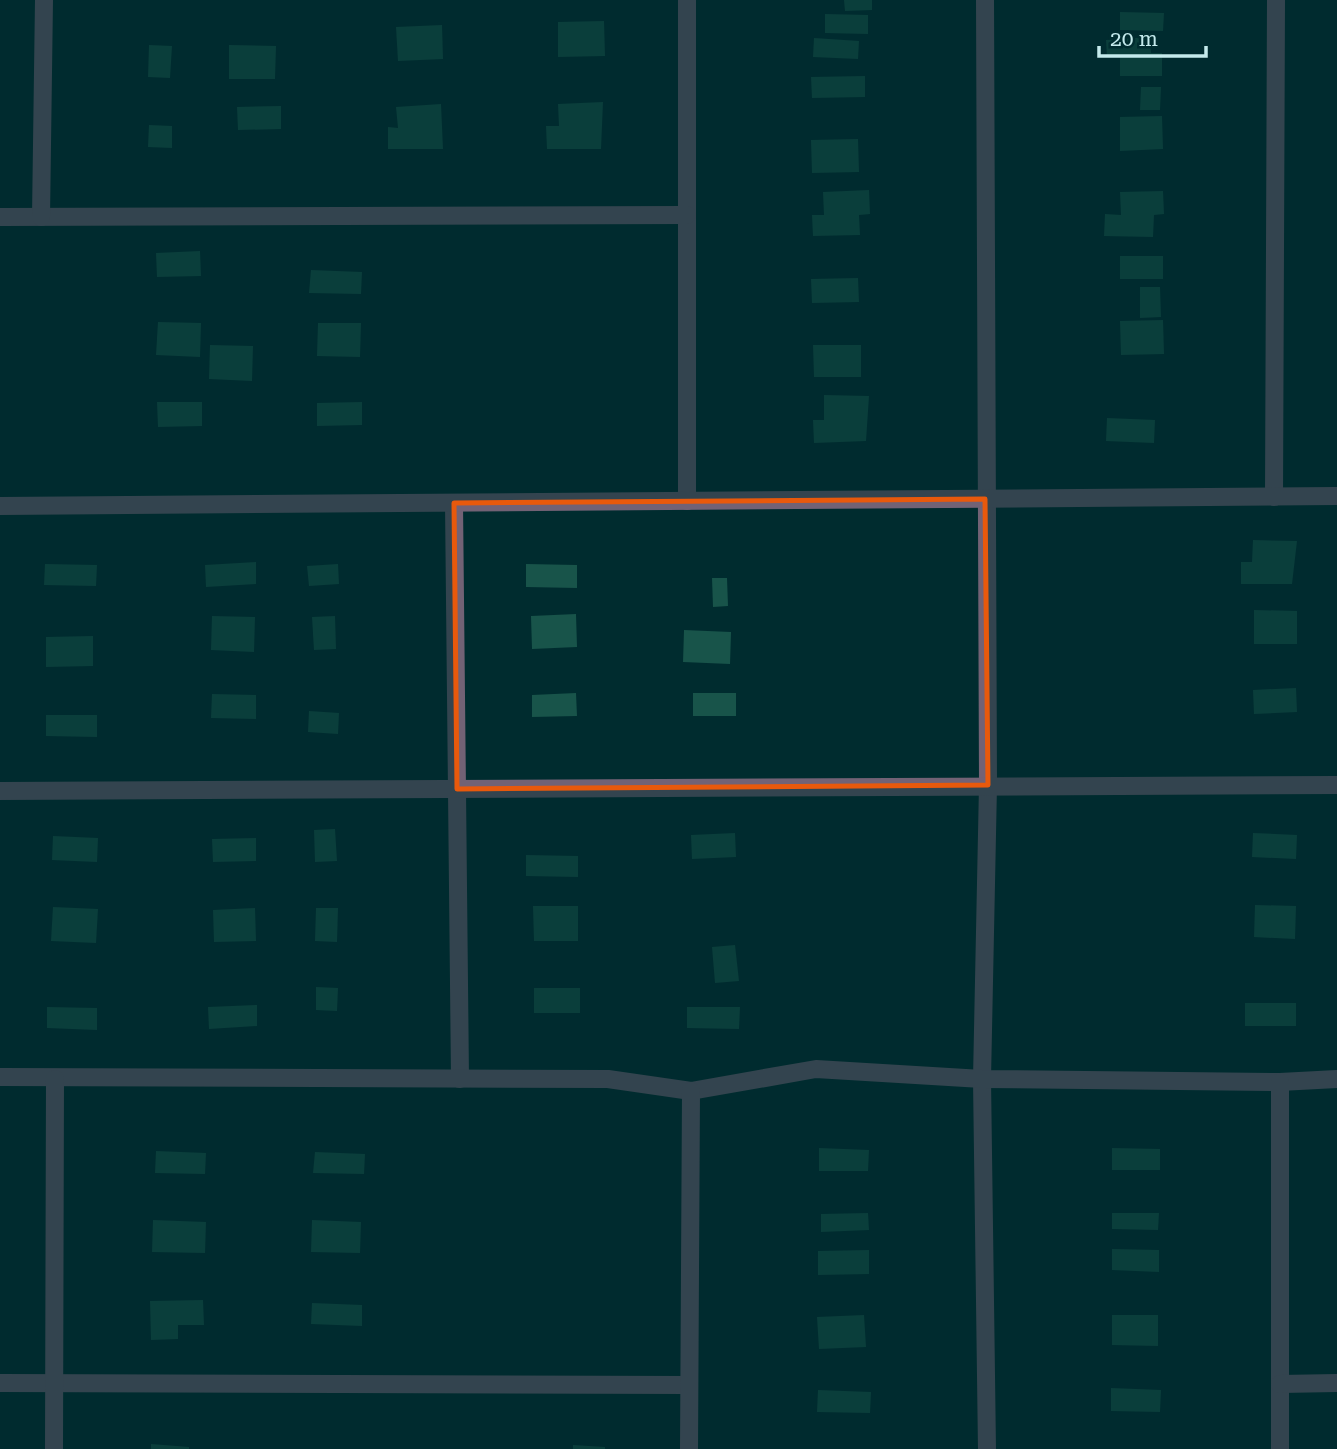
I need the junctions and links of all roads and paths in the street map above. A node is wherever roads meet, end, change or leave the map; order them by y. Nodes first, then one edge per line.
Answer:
1 (44, 0) edge
2 (687, 0) edge
3 (985, 0) edge
4 (1276, 0) edge
5 (687, 215) junction
6 (0, 217) edge
7 (41, 217) junction
8 (1337, 496) edge
9 (1274, 497) junction
10 (985, 499) junction
11 (687, 501) junction
12 (454, 503) junction
13 (0, 506) edge
14 (988, 785) junction
15 (1337, 785) edge
16 (457, 789) junction
17 (0, 791) edge
18 (0, 1077) edge
19 (55, 1079) junction
20 (460, 1079) junction
21 (982, 1079) junction
22 (1337, 1079) edge
23 (1280, 1082) junction
24 (691, 1091) junction
25 (0, 1382) edge
26 (55, 1383) junction
27 (1337, 1383) edge
28 (1280, 1384) junction
29 (689, 1385) junction
30 (54, 1449) edge
31 (689, 1449) edge
32 (987, 1449) edge
33 (1280, 1449) edge

1 - 7 street
2 - 5 street
3 - 10 street
4 - 9 street
5 - 7 street
5 - 11 street
6 - 7 street
8 - 9 street
9 - 10 street
10 - 11 street
10 - 14 street
11 - 12 street
12 - 13 street
12 - 16 street
14 - 15 street
14 - 16 street
14 - 21 street
16 - 17 street
16 - 20 street
18 - 19 street
19 - 20 street
19 - 26 street
20 - 24 street
21 - 23 street
21 - 24 street
21 - 32 street
22 - 23 street
23 - 28 street
24 - 29 street
25 - 26 street
26 - 29 street
26 - 30 street
27 - 28 street
28 - 33 street
29 - 31 street

